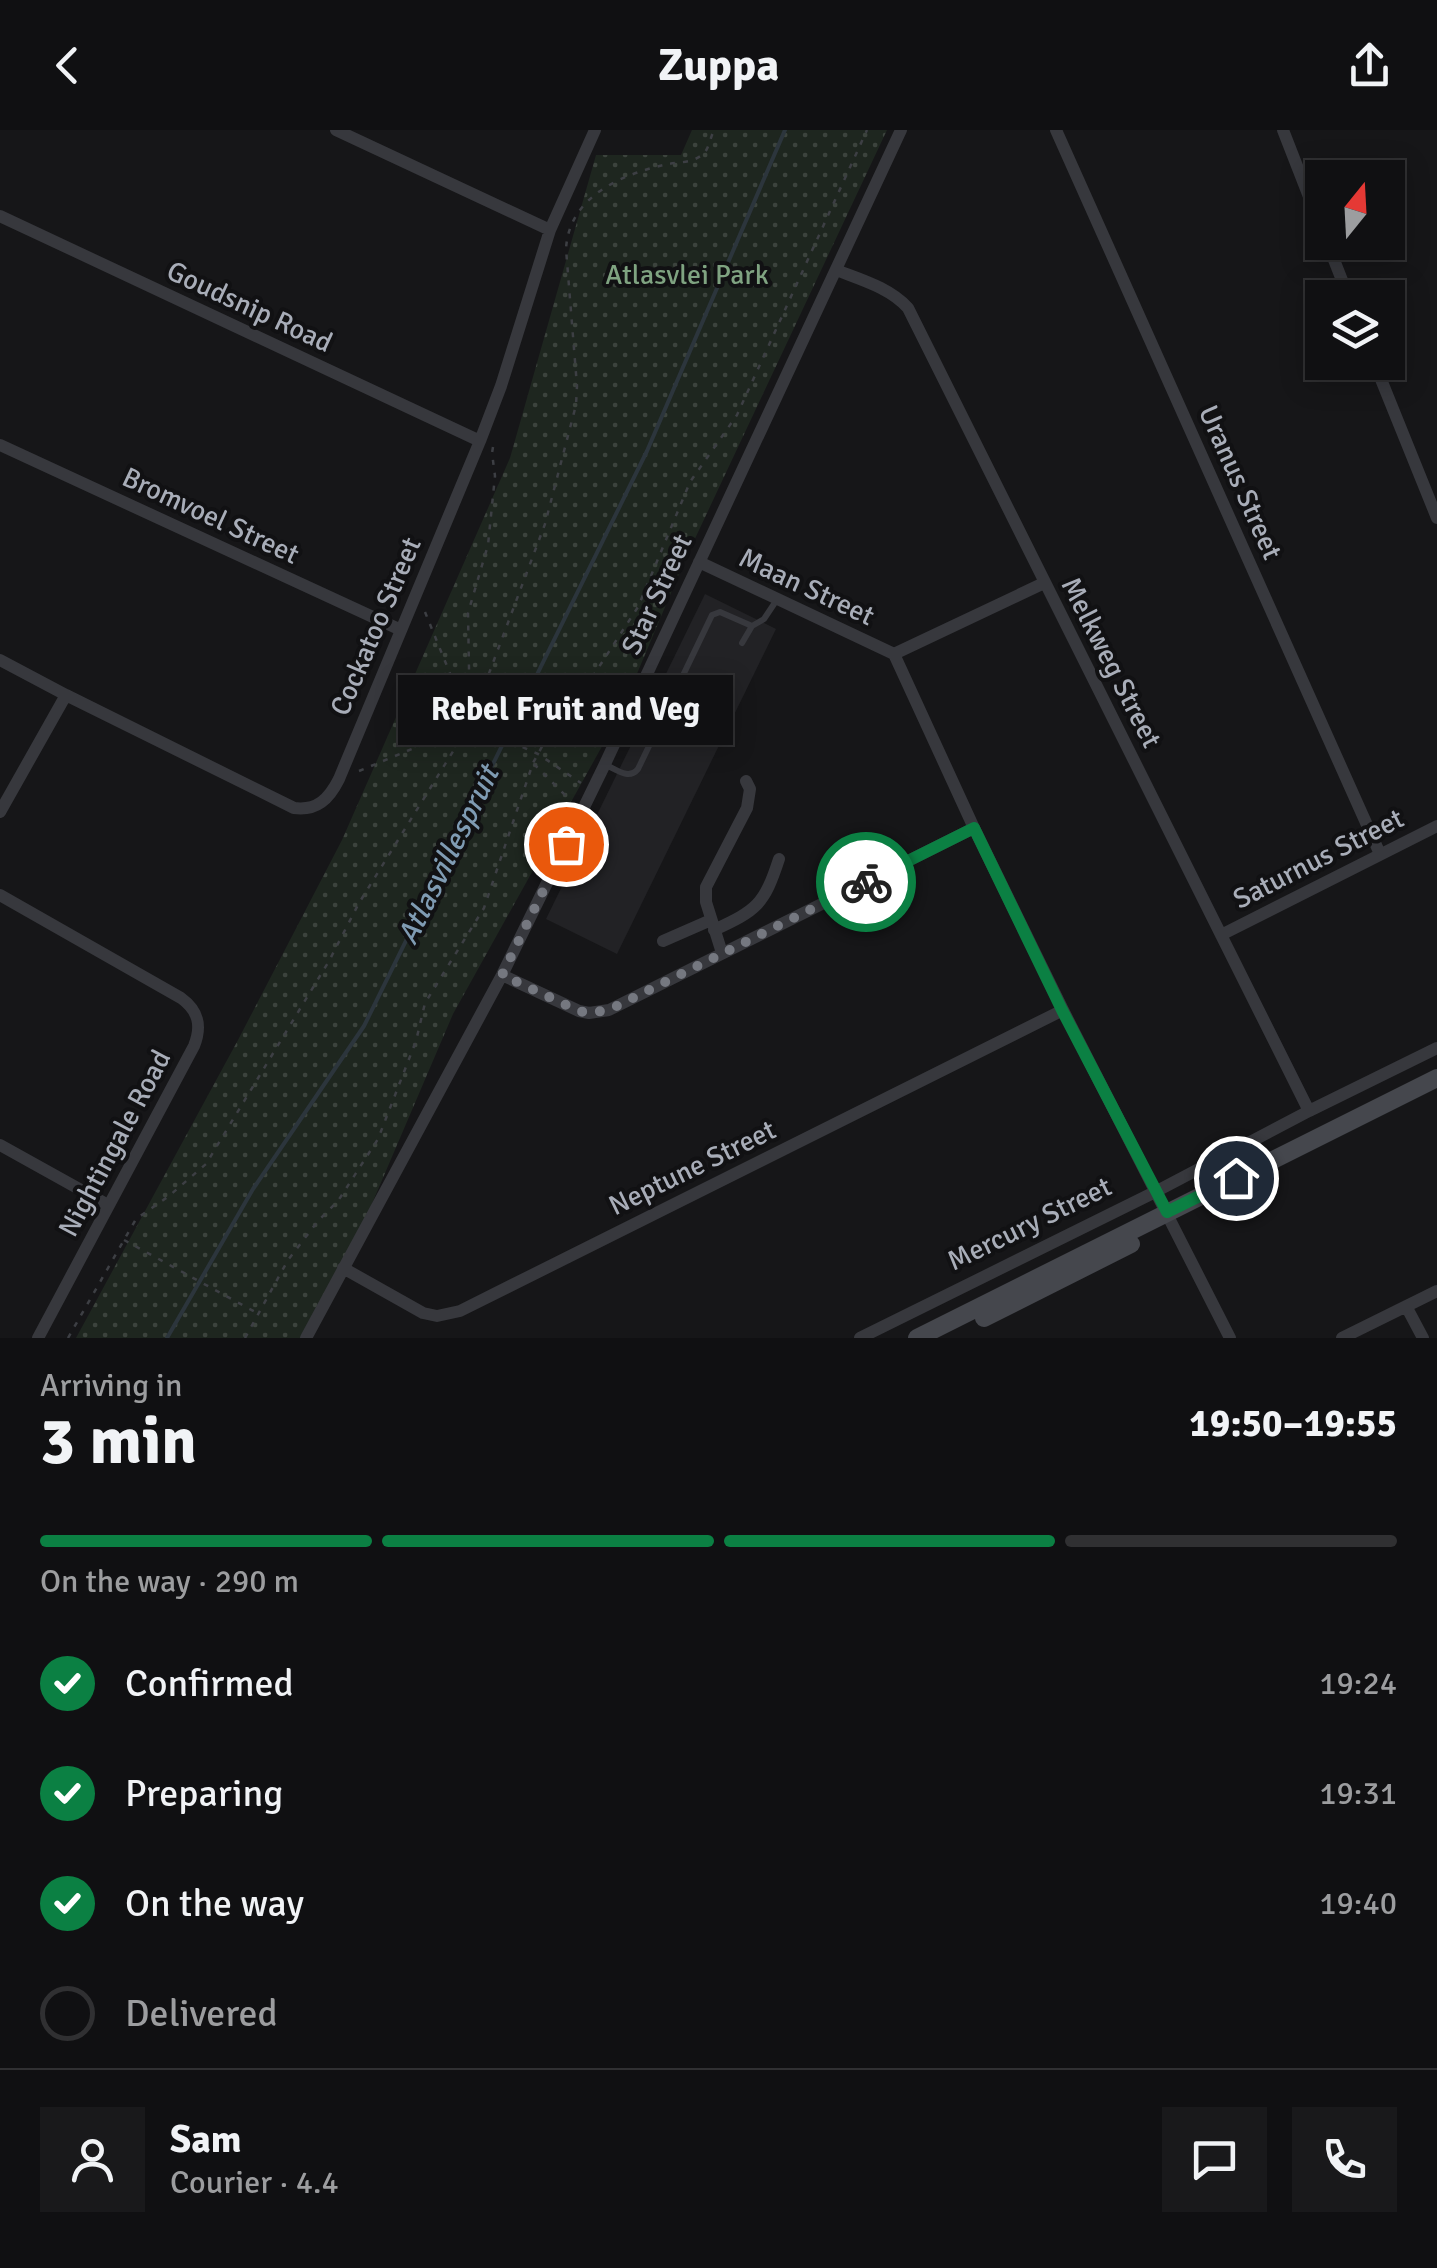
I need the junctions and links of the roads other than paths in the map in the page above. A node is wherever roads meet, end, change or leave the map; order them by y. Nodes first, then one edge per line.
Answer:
1 (336, 130) edge
2 (595, 130) edge
3 (901, 130) edge
4 (1056, 130) edge
5 (1283, 130) edge
6 (1305, 186) edge
7 (0, 216) edge
8 (550, 230) junction
9 (836, 270) junction
10 (1381, 380) edge
11 (480, 441) junction
12 (0, 445) edge
13 (1437, 518) edge
14 (698, 562) junction
15 (1044, 584) junction
16 (777, 599) junction
17 (752, 626) junction
18 (401, 630) junction
19 (742, 643) dead end
20 (894, 654) junction
21 (0, 660) edge
22 (66, 695) junction
23 (605, 764) junction
24 (746, 781) dead end
25 (0, 812) edge
26 (1437, 826) edge
27 (974, 828) junction
28 (1380, 854) junction
29 (779, 859) dead end
30 (0, 896) edge
31 (713, 925) junction
32 (1221, 935) junction
33 (663, 941) dead end
34 (722, 953) junction
35 (502, 975) junction
36 (1062, 1010) junction
37 (1437, 1048) edge
38 (1437, 1078) edge
39 (1437, 1089) edge
40 (1309, 1110) junction
41 (0, 1145) edge
42 (1155, 1192) junction
43 (108, 1204) junction
44 (1170, 1217) junction
45 (343, 1268) junction
46 (1437, 1291) edge
47 (1406, 1306) junction
48 (38, 1338) edge
49 (306, 1338) edge
50 (860, 1338) edge
51 (917, 1338) edge
52 (944, 1338) edge
53 (1230, 1338) edge
54 (1342, 1338) edge
55 (1423, 1338) edge

1 - 8 street
2 - 8 street, Cockatoo Street
3 - 9 street, Star Street
4 - 28 street, Uranus Street
5 - 6 street
7 - 11 street, Goudsnip Road
8 - 11 street, Cockatoo Street
9 - 14 street, Star Street
9 - 15 street, Melkweg Street
10 - 13 street
11 - 18 street, Cockatoo Street
12 - 18 street, Bromvoel Street
14 - 16 street, Maan Street
14 - 23 street, Star Street
15 - 20 street, Maan Street
15 - 32 street, Melkweg Street
16 - 17 lane
16 - 20 street, Maan Street
17 - 19 lane
17 - 23 lane
18 - 22 street, Cockatoo Street
20 - 27 street, Maan Street
21 - 22 street, Cockatoo Street
22 - 25 street
23 - 35 street, Star Street
24 - 31 street
26 - 28 street, Saturnus Street
27 - 34 street
27 - 36 street, Maan Street
28 - 32 street, Saturnus Street
29 - 31 street
30 - 43 street, Nightingale Road
31 - 33 street
31 - 34 street
32 - 40 street, Melkweg Street
34 - 35 street
35 - 45 street, Star Street
36 - 42 street, Maan Street
36 - 45 street, Neptune Street
37 - 40 street, Mercury Street
38 - 44 street, Mercury Street
39 - 44 street, Mercury Street
40 - 42 street, Mercury Street
41 - 43 street
42 - 44 street, Maan Street
42 - 50 street, Mercury Street
43 - 48 street, Nightingale Road
44 - 51 street, Mercury Street
44 - 52 street, Mercury Street
44 - 53 street, Maan Street
45 - 49 street, Star Street
46 - 47 street
47 - 54 street
47 - 55 street

